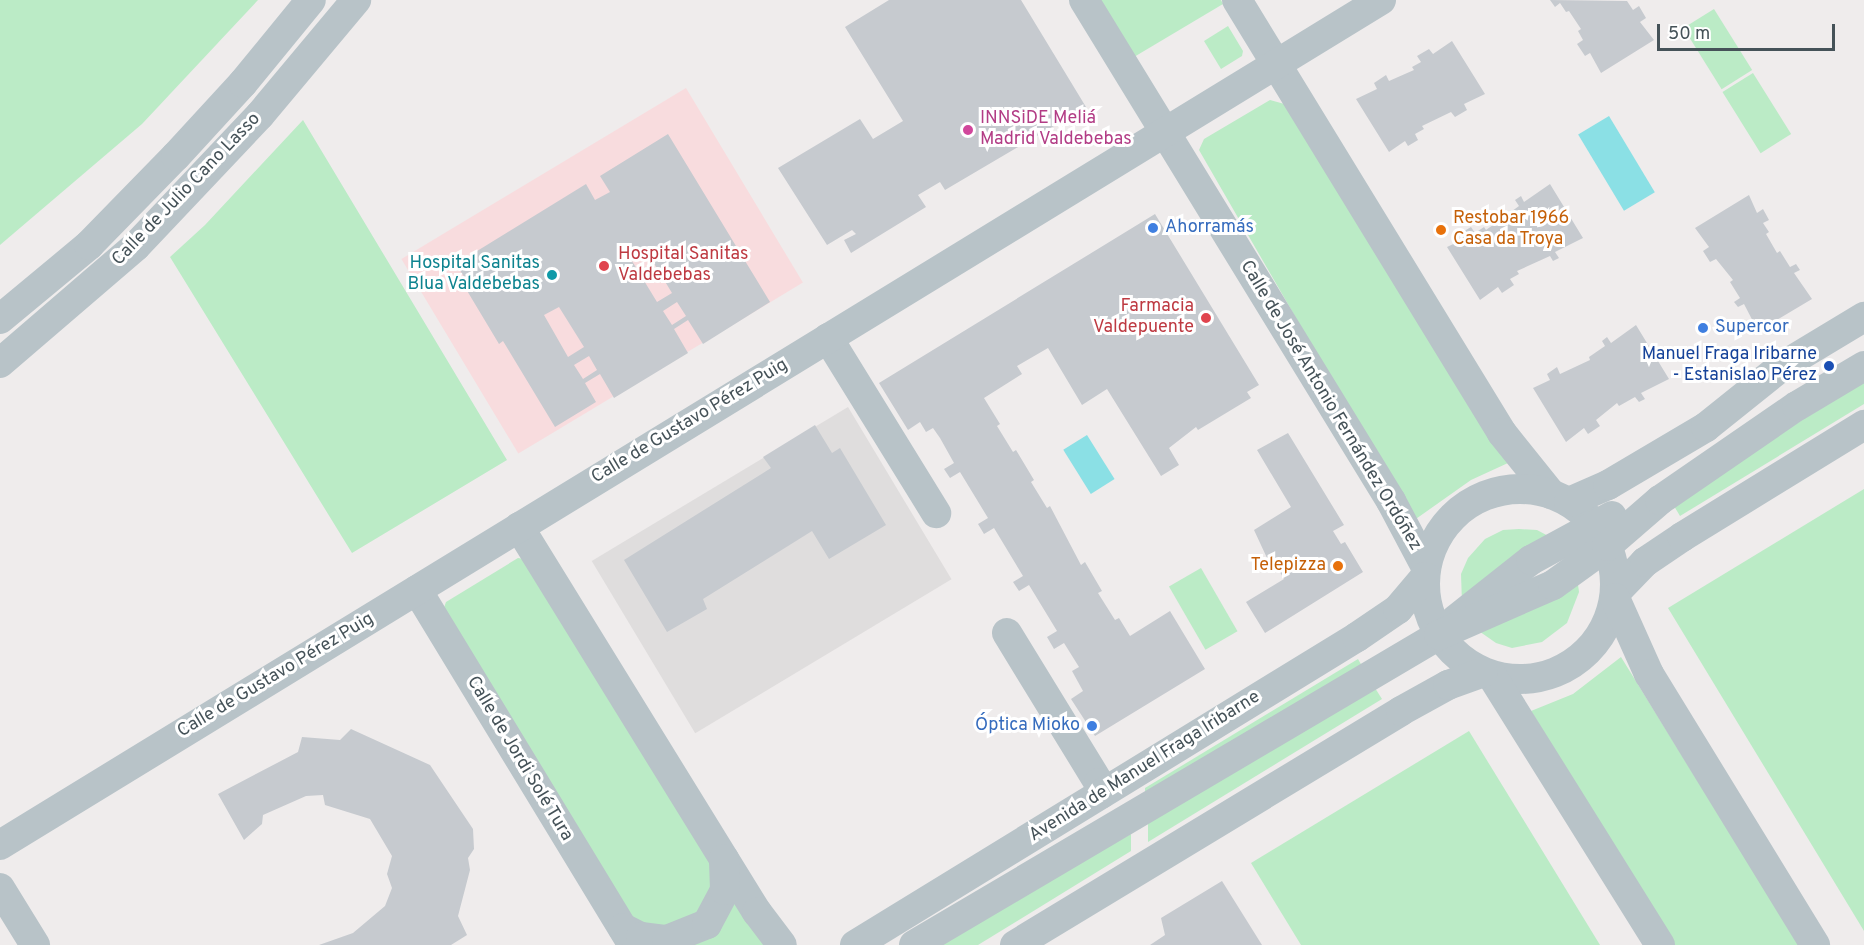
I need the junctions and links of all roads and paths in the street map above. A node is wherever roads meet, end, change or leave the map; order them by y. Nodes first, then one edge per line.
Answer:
1 (310, 0) edge
2 (356, 0) edge
3 (1084, 0) edge
4 (1237, 0) edge
5 (1381, 0) edge
6 (1276, 64) junction
7 (1165, 132) junction
8 (1864, 317) edge
9 (0, 319) edge
10 (828, 338) junction
11 (0, 363) edge
12 (1864, 366) edge
13 (1864, 425) edge
14 (1560, 498) junction
15 (936, 513) dead end
16 (519, 527) junction
17 (1600, 535) junction
18 (1425, 572) junction
19 (417, 590) junction
20 (1615, 596) junction
21 (1007, 633) dead end
22 (1439, 635) junction
23 (1488, 674) junction
24 (1101, 794) junction
25 (0, 845) edge
26 (724, 859) junction
27 (0, 888) edge
28 (628, 936) edge
29 (35, 945) edge
30 (782, 945) edge
31 (855, 945) edge
32 (914, 945) edge
33 (1015, 945) edge
34 (1660, 945) edge
35 (1815, 945) edge

1 - 9 street, Calle de Julio Cano Lasso
2 - 11 street, Calle de Julio Cano Lasso
3 - 7 street, Calle de José Antonio Fernández Ordóñez
4 - 6 street
5 - 6 street, Calle de Gustavo Pérez Puig
6 - 7 street, Calle de Gustavo Pérez Puig
6 - 14 street
7 - 10 street, Calle de Gustavo Pérez Puig
7 - 18 street, Calle de José Antonio Fernández Ordóñez
8 - 14 street
10 - 15 street
10 - 16 street, Calle de Gustavo Pérez Puig
12 - 17 street
13 - 20 street
14 - 17 street
14 - 18 street
16 - 19 street, Calle de Gustavo Pérez Puig
16 - 26 street, Calle de Jordi Solé Tura
17 - 20 street
17 - 22 street, Avenida de Manuel Fraga Iribarne
18 - 22 street
18 - 24 street, Avenida de Manuel Fraga Iribarne
19 - 25 street, Calle de Gustavo Pérez Puig
19 - 28 street, Calle de Jordi Solé Tura
20 - 23 street
20 - 35 street
21 - 24 street
22 - 23 street
22 - 32 street, Avenida de Manuel Fraga Iribarne
23 - 33 street
23 - 34 street
24 - 31 street, Avenida de Manuel Fraga Iribarne
26 - 28 street, Calle de Jordi Solé Tura
26 - 30 street, Calle de Jordi Solé Tura
27 - 29 street

